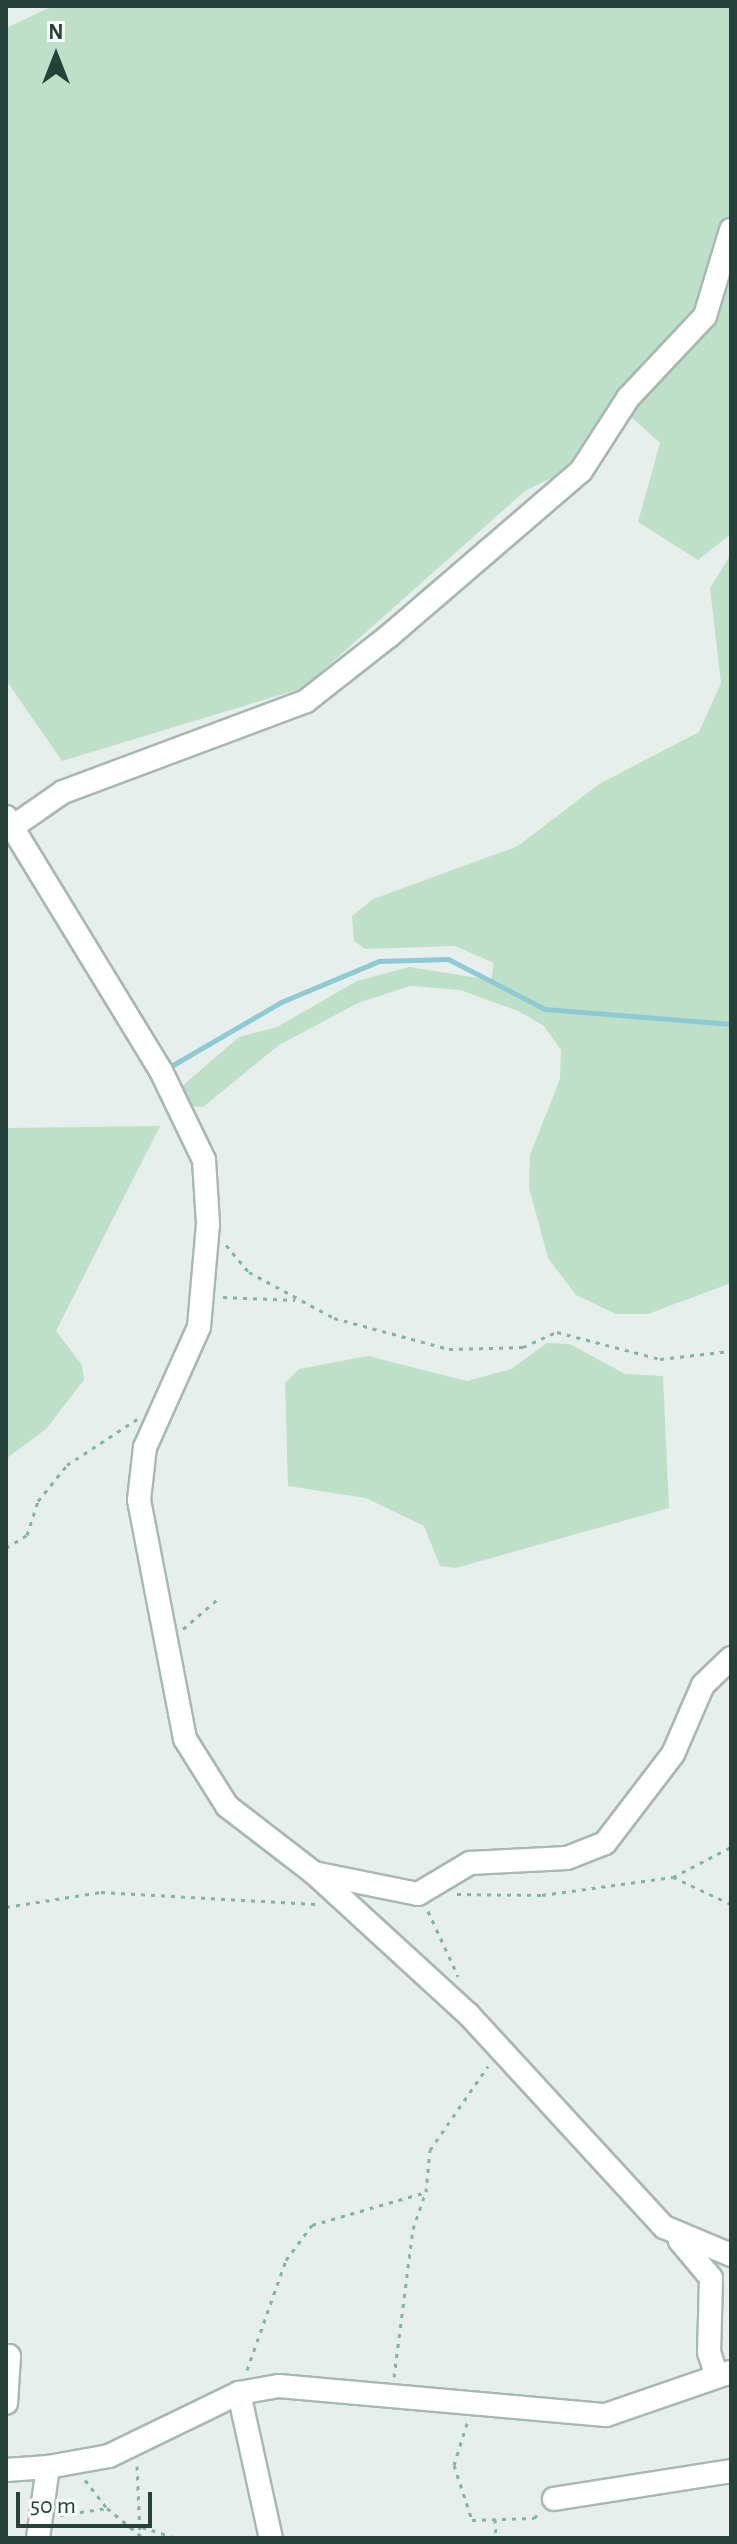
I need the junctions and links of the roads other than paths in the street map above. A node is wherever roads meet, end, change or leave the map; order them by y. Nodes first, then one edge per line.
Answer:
1 (731, 230) edge
2 (10, 822) edge
3 (731, 1658) edge
4 (314, 1873) junction
5 (664, 2227) junction
6 (731, 2255) edge
7 (9, 2356) dead end
8 (724, 2374) edge
9 (239, 2393) junction
10 (6, 2403) edge
11 (48, 2467) junction
12 (6, 2470) edge
13 (731, 2471) edge
14 (554, 2499) road end
15 (38, 2538) edge
16 (271, 2538) edge

1 - 2 street
2 - 4 street
3 - 4 street
4 - 5 street
5 - 6 street
5 - 8 street
7 - 10 street
8 - 9 street
9 - 11 street
9 - 16 street
11 - 12 street
11 - 15 street
13 - 14 street

